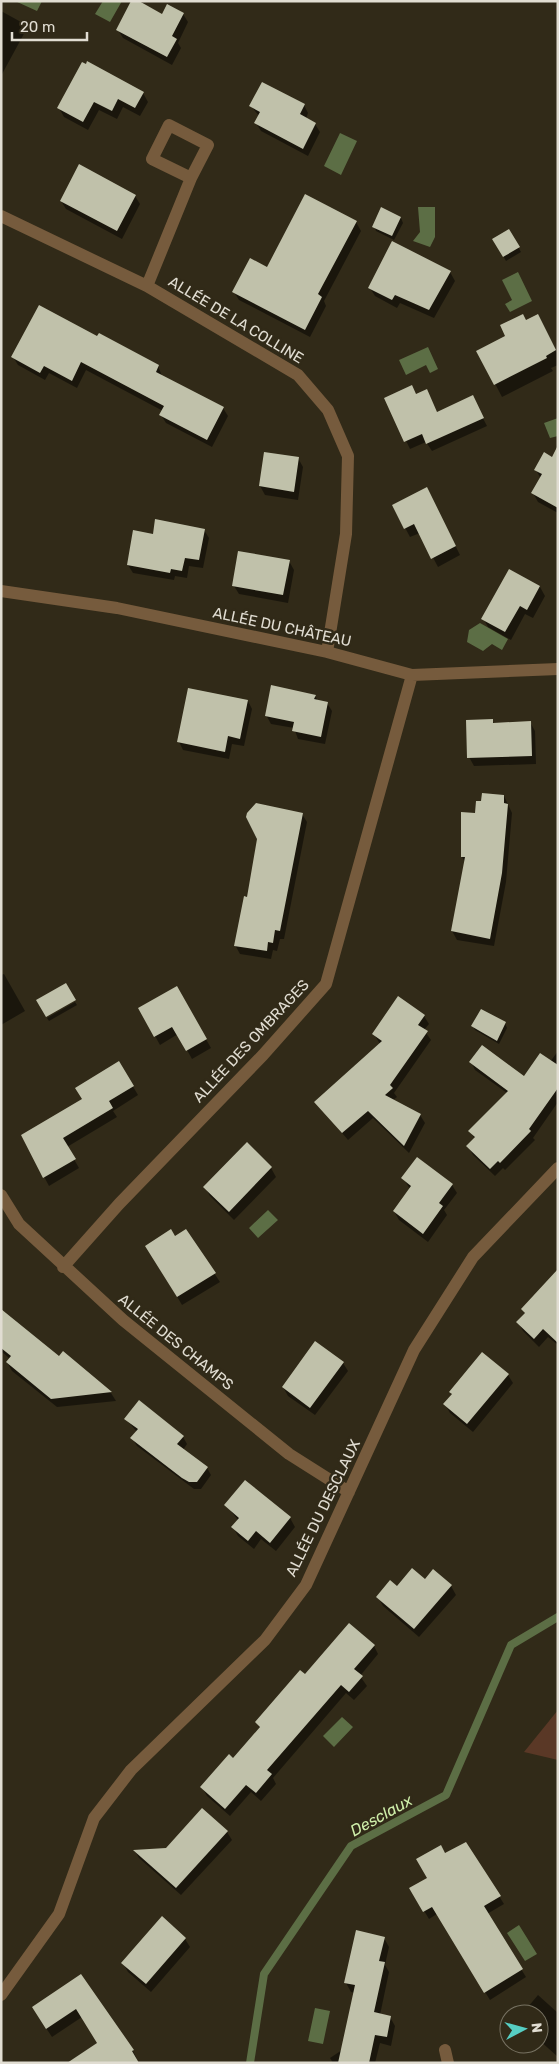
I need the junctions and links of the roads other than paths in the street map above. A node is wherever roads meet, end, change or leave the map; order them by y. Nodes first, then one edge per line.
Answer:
1 (191, 178) junction
2 (1, 216) edge
3 (147, 286) junction
4 (1, 591) edge
5 (327, 652) junction
6 (558, 669) edge
7 (412, 675) junction
8 (558, 1168) edge
9 (1, 1195) edge
10 (62, 1267) junction
11 (349, 1492) junction
12 (1, 1996) edge

1 - 1 street
1 - 3 street
2 - 3 street, ALLÉE DE LA COLLINE
3 - 5 street, ALLÉE DE LA COLLINE
4 - 5 street, ALLÉE DU CHÂTEAU
5 - 7 street, ALLÉE DU CHÂTEAU
6 - 7 street, ALLÉE DU CHÂTEAU
7 - 10 street, ALLÉE DES OMBRAGES
8 - 11 street, ALLÉE DU DESCLAUX
9 - 10 street, ALLÉE DES CHAMPS
10 - 11 street, ALLÉE DES CHAMPS
11 - 12 street, ALLÉE DU DESCLAUX

